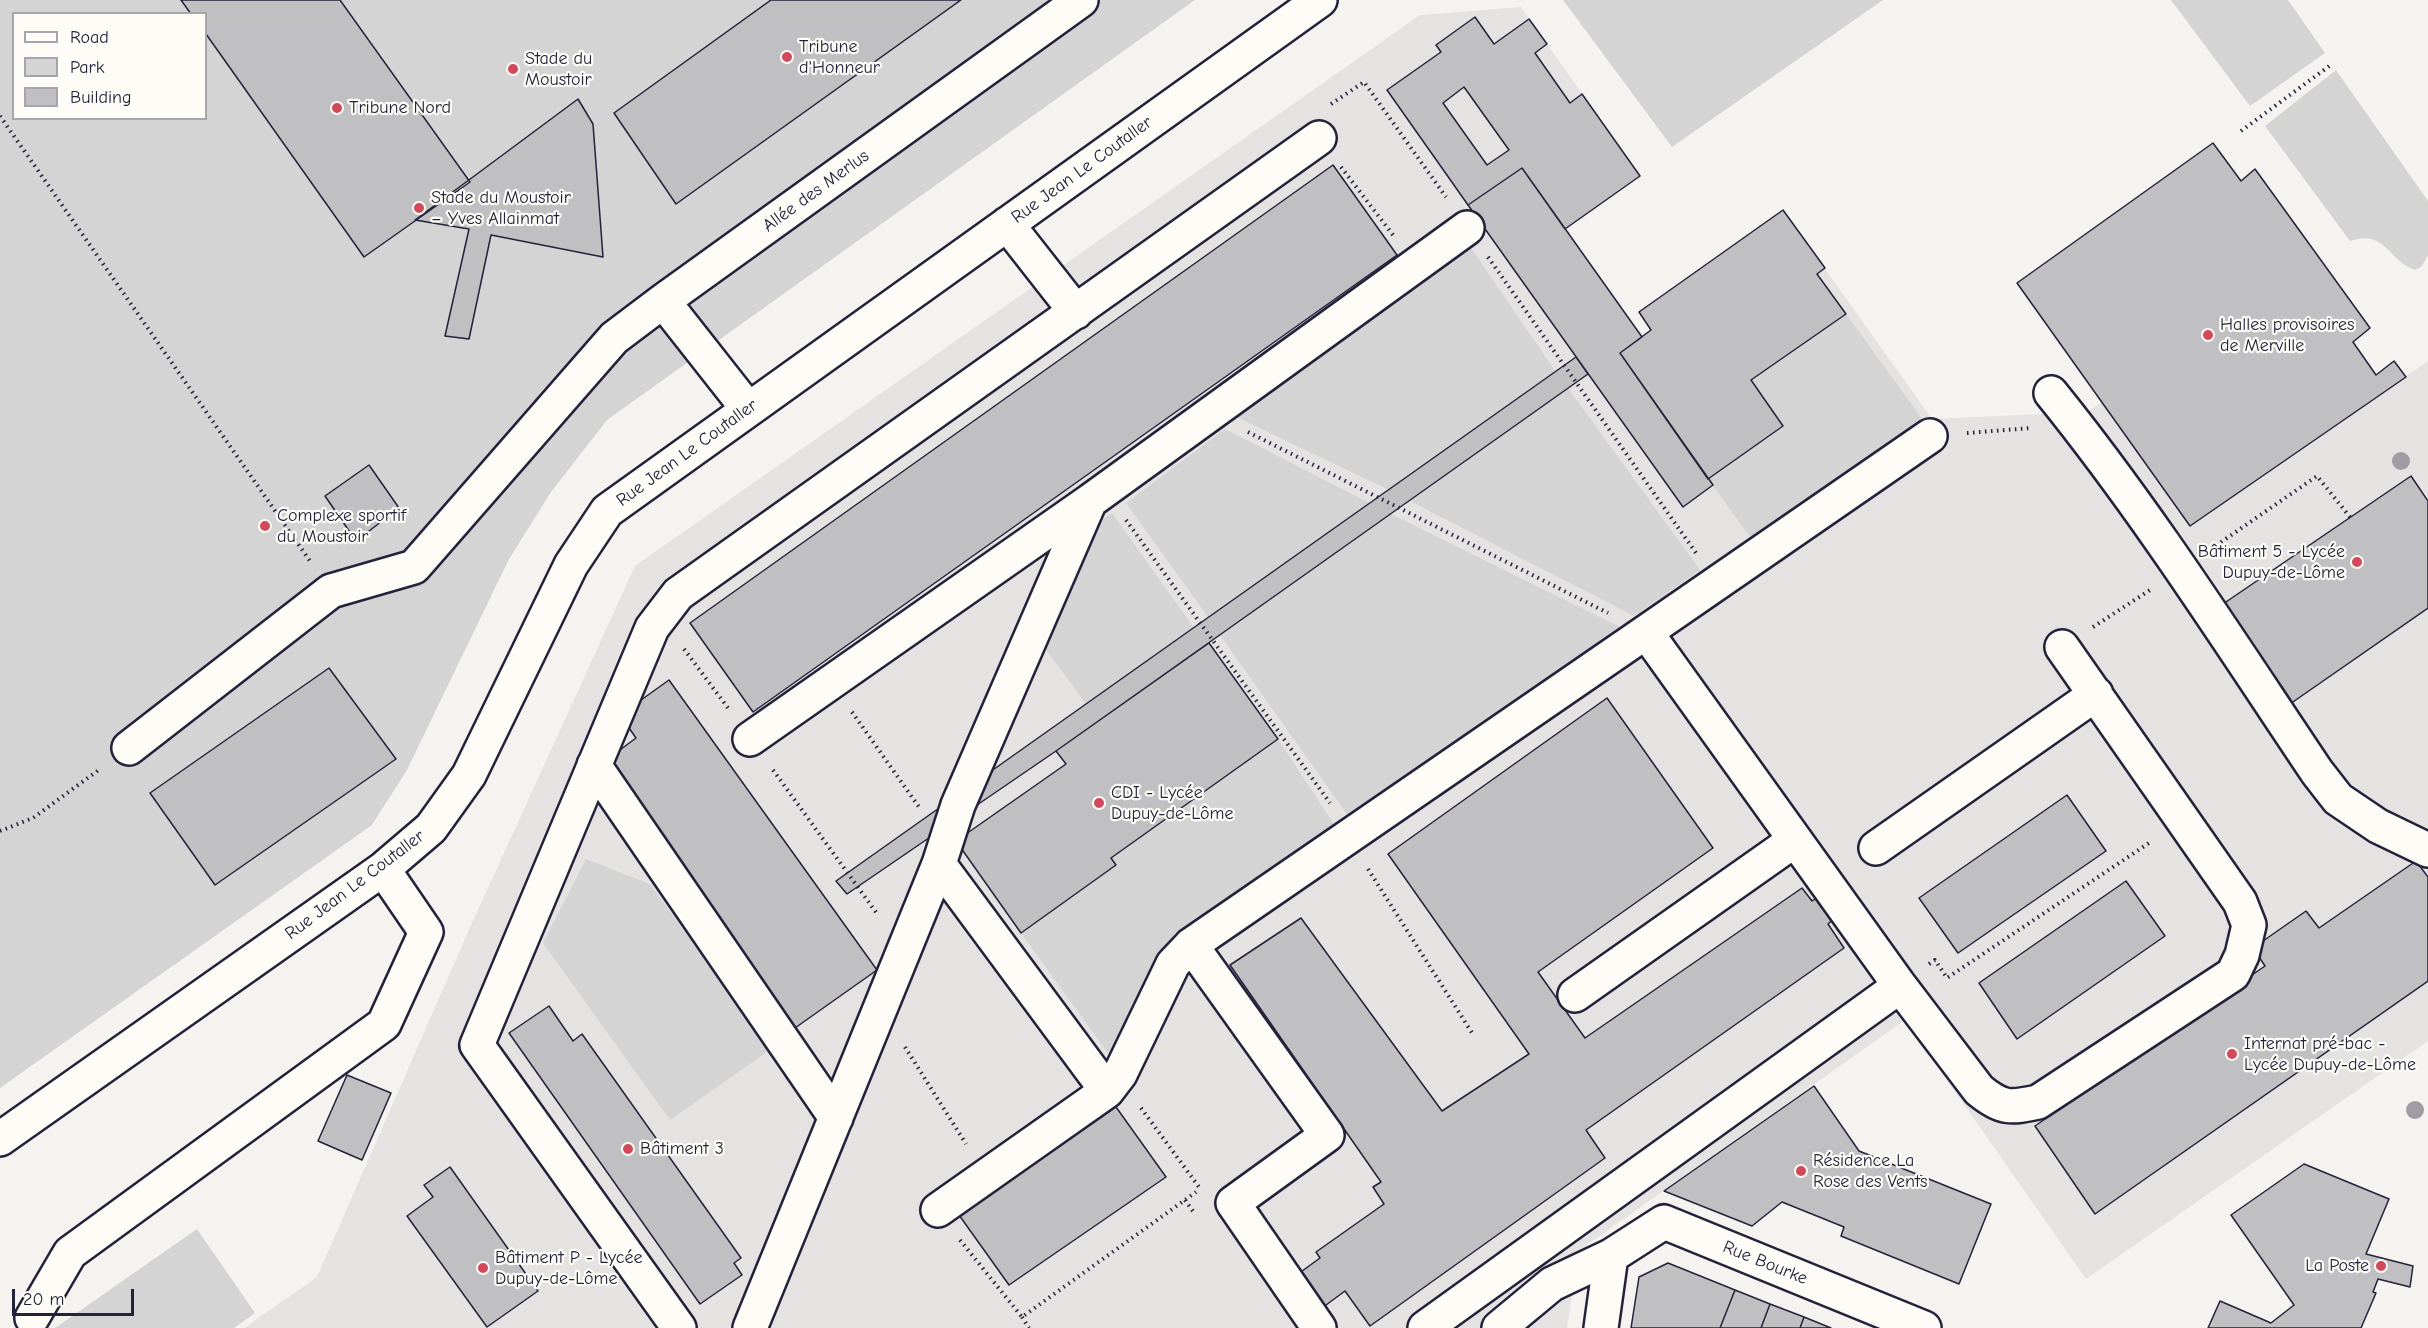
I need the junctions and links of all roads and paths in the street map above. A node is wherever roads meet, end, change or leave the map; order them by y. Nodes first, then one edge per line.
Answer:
1 (1081, 0) edge
2 (1320, 0) edge
3 (2332, 63) dead end
4 (0, 116) edge
5 (2241, 131) dead end
6 (1318, 138) junction
7 (1007, 224) junction
8 (1467, 228) junction
9 (1416, 265) junction
10 (663, 301) junction
11 (1076, 312) junction
12 (2051, 393) dead end
13 (748, 409) junction
14 (1211, 414) junction
15 (2078, 425) junction
16 (1930, 436) joint
17 (1097, 495) junction
18 (2350, 518) dead end
19 (2181, 569) junction
20 (1718, 583) junction
21 (331, 591) junction
22 (660, 617) junction
23 (1646, 632) junction
24 (2062, 647) joint
25 (831, 682) junction
26 (2096, 694) junction
27 (750, 739) junction
28 (129, 748) joint
29 (594, 765) junction
30 (2184, 820) junction
31 (0, 831) edge
32 (1353, 834) junction
33 (1796, 840) junction
34 (1876, 848) dead end
35 (2428, 850) edge
36 (942, 854) junction
37 (383, 869) junction
38 (1191, 945) junction
39 (904, 950) junction
40 (1911, 978) junction
41 (1575, 996) dead end
42 (880, 1008) junction
43 (1474, 1036) dead end
44 (1112, 1084) junction
45 (836, 1118) junction
46 (0, 1139) edge
47 (986, 1176) junction
48 (938, 1210) joint
49 (1611, 1256) junction
50 (32, 1317) dead end
51 (1022, 1317) junction
52 (679, 1328) edge
53 (750, 1328) edge
54 (1029, 1328) edge
55 (1319, 1328) edge
56 (1426, 1328) edge
57 (1498, 1328) edge
58 (1600, 1328) edge
59 (1924, 1328) edge

1 - 10 street, Allée des Merlus
2 - 7 street, Rue Jean Le Coutaller
3 - 5 path
4 - 21 path
6 - 8 path
6 - 9 path
6 - 11 street
7 - 11 street
7 - 13 street, Rue Jean Le Coutaller
8 - 9 street
8 - 20 path
9 - 14 street
10 - 13 street
10 - 21 street, Allée des Merlus
11 - 22 street
12 - 15 street
13 - 37 street, Rue Jean Le Coutaller
14 - 17 street
14 - 23 path
15 - 16 path
15 - 19 street
16 - 20 street
17 - 25 street
17 - 32 path
17 - 36 street
18 - 19 path
19 - 24 path
19 - 35 street
20 - 23 street
21 - 28 street
22 - 27 path
22 - 29 street
23 - 32 street
23 - 33 street
24 - 26 street
25 - 27 street
25 - 36 path
26 - 30 street
26 - 34 street
27 - 39 path
28 - 31 path
29 - 45 street
29 - 52 street
30 - 40 path
30 - 40 street
32 - 38 street
32 - 43 path
33 - 40 street
33 - 41 street
36 - 39 street
36 - 44 street
37 - 46 street, Rue Jean Le Coutaller
37 - 50 street
38 - 44 street
38 - 55 street
39 - 42 street
40 - 56 street
42 - 45 street
42 - 47 path
44 - 47 street
44 - 51 path
45 - 53 street
47 - 48 street
48 - 51 path
49 - 57 street
49 - 58 street
49 - 59 street, Rue Bourke
51 - 54 path

